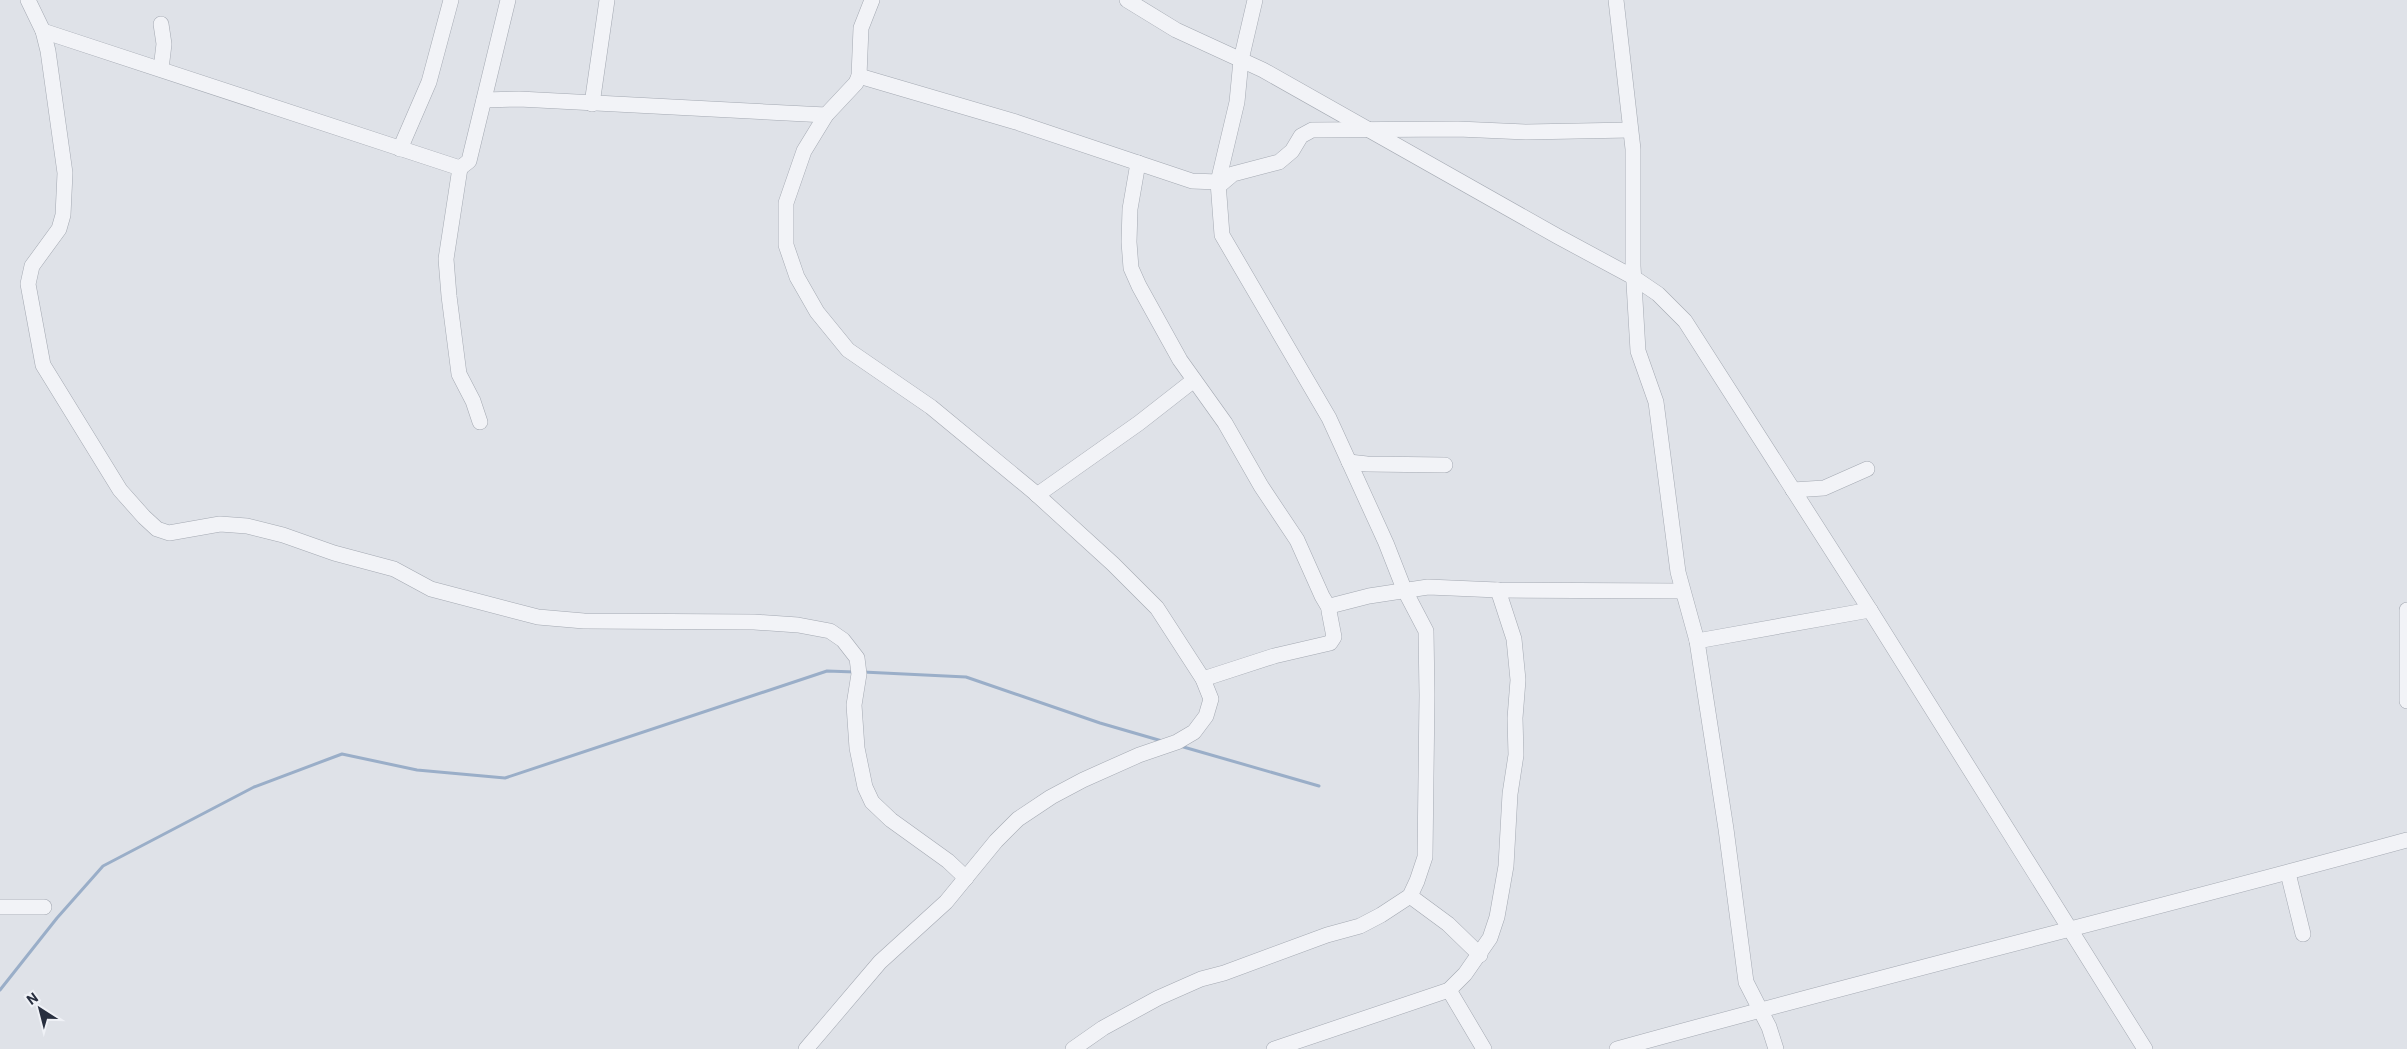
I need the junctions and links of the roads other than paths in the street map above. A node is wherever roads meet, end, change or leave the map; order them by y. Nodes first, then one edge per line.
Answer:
1 (28, 0) edge
2 (451, 0) edge
3 (508, 0) edge
4 (607, 0) edge
5 (872, 0) edge
6 (1127, 0) edge
7 (1255, 0) edge
8 (1616, 0) edge
9 (161, 24) dead end
10 (43, 31) junction
11 (1241, 60) junction
12 (161, 69) junction
13 (859, 76) junction
14 (484, 100) junction
15 (592, 104) junction
16 (826, 116) junction
17 (1369, 130) junction
18 (1630, 130) junction
19 (400, 149) junction
20 (1138, 162) junction
21 (460, 168) junction
22 (1219, 184) junction
23 (1634, 277) junction
24 (1194, 380) junction
25 (480, 422) dead end
26 (1349, 462) junction
27 (1444, 465) dead end
28 (1868, 469) dead end
29 (1793, 490) junction
30 (1037, 495) junction
31 (1404, 589) junction
32 (1498, 590) junction
33 (1682, 591) junction
34 (1329, 608) junction
35 (1870, 610) junction
36 (2407, 610) edge
37 (1697, 641) junction
38 (1204, 679) junction
39 (2407, 701) edge
40 (2407, 840) edge
41 (2288, 873) junction
42 (966, 878) junction
43 (1410, 896) junction
44 (0, 907) edge
45 (44, 907) dead end
46 (2070, 930) junction
47 (2303, 934) dead end
48 (1480, 955) junction
49 (1449, 990) junction
50 (1761, 1009) junction
51 (806, 1049) edge
52 (1073, 1049) edge
53 (1274, 1049) edge
54 (1484, 1049) edge
55 (1617, 1049) edge
56 (1776, 1049) edge
57 (2145, 1049) edge

1 - 10 street
2 - 19 street
3 - 14 street
4 - 15 street
5 - 13 street
6 - 11 street
7 - 11 street
8 - 18 street
9 - 12 street
10 - 12 street
10 - 42 street
11 - 17 street
11 - 22 street
12 - 19 street
13 - 16 street
13 - 20 street
14 - 15 street
14 - 21 street
15 - 16 street
16 - 30 street
17 - 18 street
17 - 22 street
17 - 23 street
18 - 23 street
19 - 21 street
20 - 22 street
20 - 24 street
21 - 25 street
22 - 26 street
23 - 29 street
23 - 33 street
24 - 30 street
24 - 34 street
26 - 27 street
26 - 31 street
28 - 29 street
29 - 35 street
30 - 38 street
31 - 32 street
31 - 34 street
31 - 43 street
32 - 33 street
32 - 48 street
33 - 37 street
34 - 38 street
35 - 37 street
35 - 46 street
36 - 39 street
37 - 50 street
38 - 42 street
40 - 41 street
41 - 46 street
41 - 47 street
42 - 51 street
43 - 48 street
43 - 52 street
44 - 45 street
46 - 50 street
46 - 57 street
48 - 49 street
49 - 53 street
49 - 54 street
50 - 55 street
50 - 56 street

